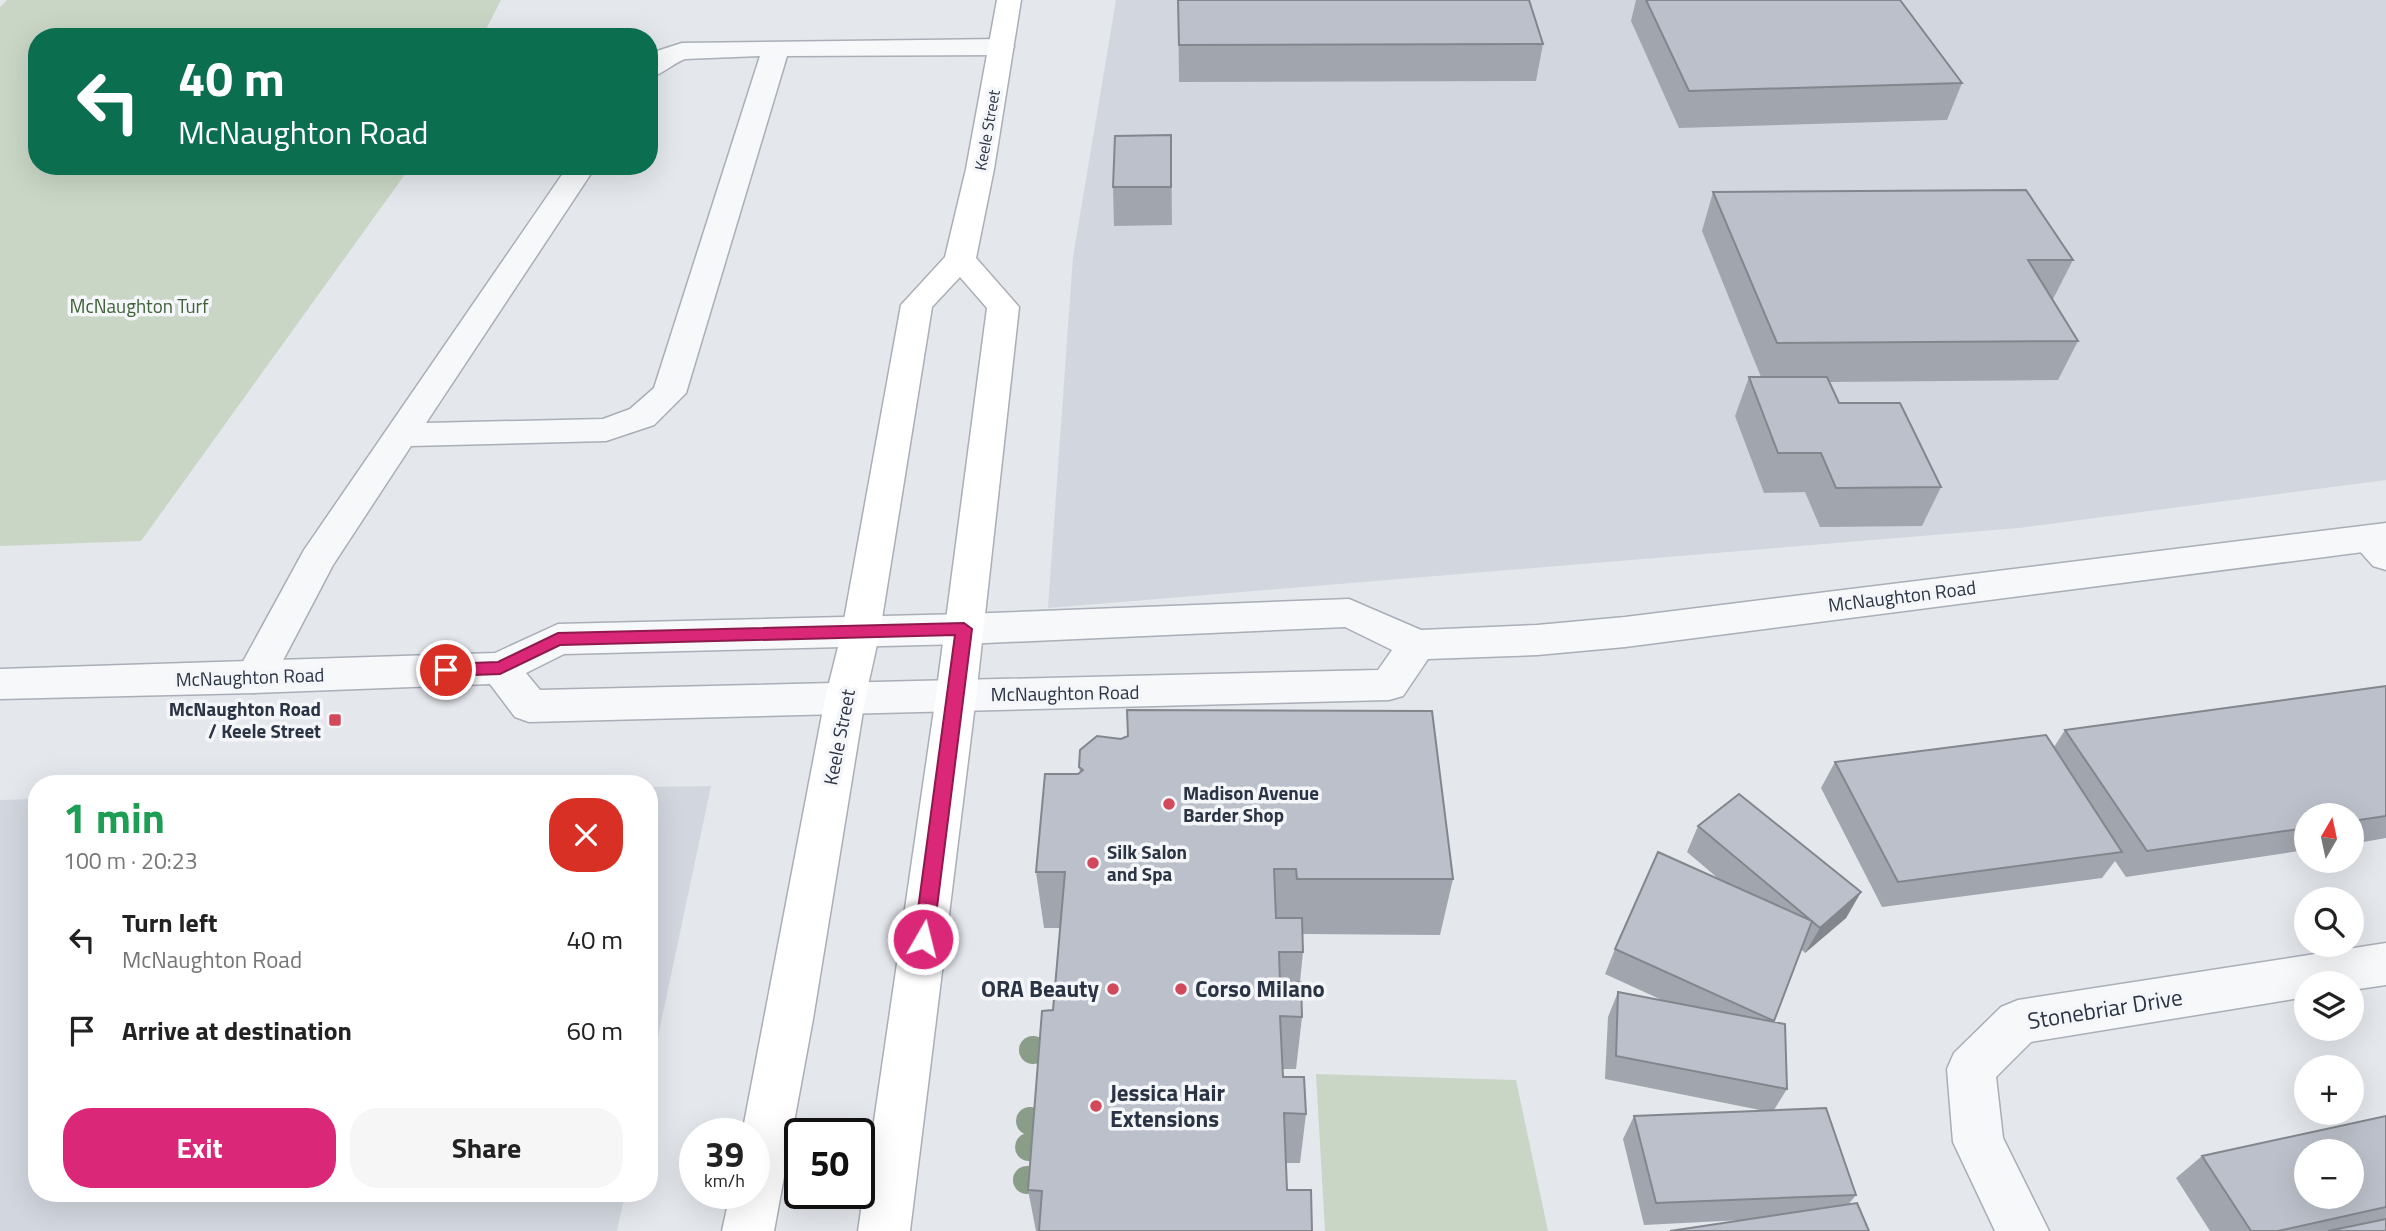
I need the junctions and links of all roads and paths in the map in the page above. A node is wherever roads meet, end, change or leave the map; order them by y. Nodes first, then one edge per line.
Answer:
1 (1009, 0) edge
2 (1001, 47) junction
3 (776, 48) junction
4 (658, 63) edge
5 (576, 175) edge
6 (960, 259) junction
7 (403, 435) junction
8 (2380, 544) edge
9 (964, 629) junction
10 (861, 631) junction
11 (1417, 645) junction
12 (500, 668) junction
13 (254, 678) junction
14 (0, 684) edge
15 (956, 696) junction
16 (845, 699) junction
17 (2386, 964) edge
18 (748, 1231) edge
19 (884, 1231) edge
20 (2023, 1231) edge

1 - 2 main road, Keele Street
2 - 3 street
2 - 6 main road, Keele Street
3 - 4 street
3 - 7 street
5 - 7 street
6 - 9 main road
6 - 10 main road, Keele Street
7 - 13 street
8 - 11 street, McNaughton Road
9 - 10 street, McNaughton Road
9 - 11 street, McNaughton Road
9 - 15 main road
10 - 12 street, McNaughton Road
10 - 16 main road, Keele Street
11 - 15 street, McNaughton Road
12 - 13 street, McNaughton Road
12 - 16 street, McNaughton Road
13 - 14 street, McNaughton Road
15 - 16 street, McNaughton Road
15 - 19 main road
16 - 18 main road, Keele Street
17 - 20 street, Stonebriar Drive

